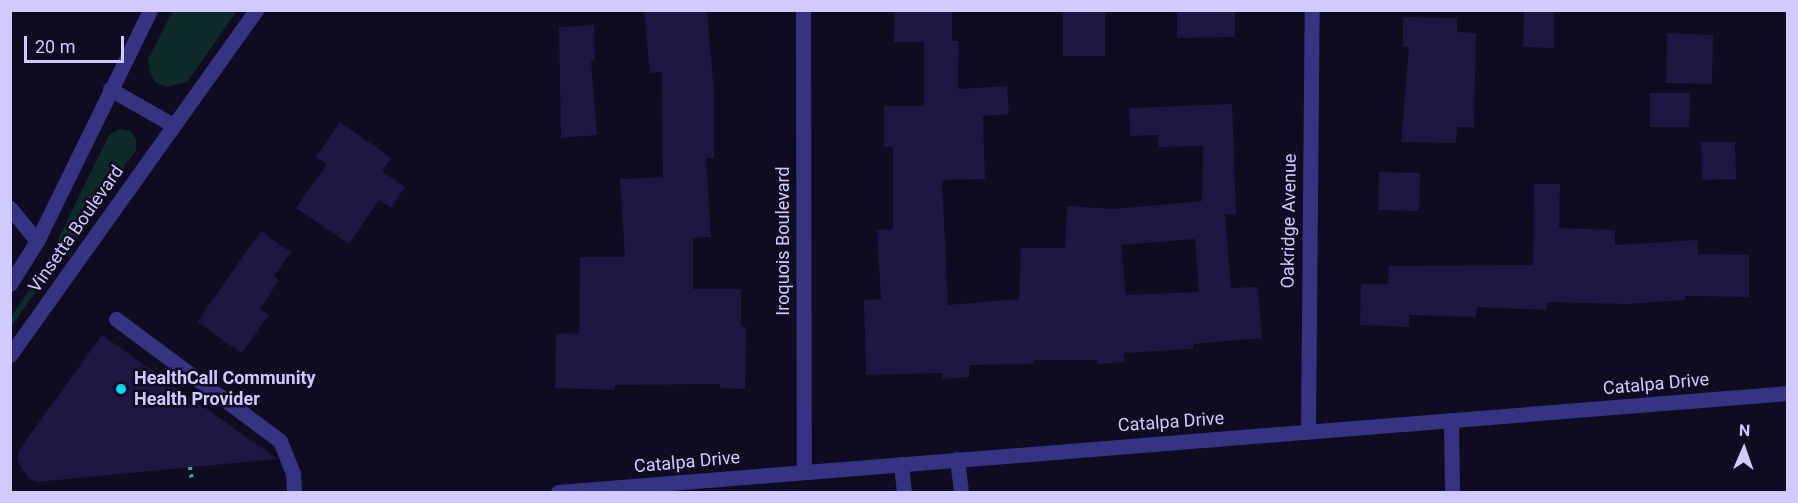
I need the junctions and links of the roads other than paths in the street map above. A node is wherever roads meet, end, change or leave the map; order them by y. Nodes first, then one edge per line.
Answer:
1 (150, 10) edge
2 (256, 10) edge
3 (803, 10) edge
4 (1312, 10) edge
5 (110, 88) junction
6 (173, 125) junction
7 (10, 208) edge
8 (37, 241) junction
9 (10, 284) edge
10 (116, 319) dead end
11 (10, 355) edge
12 (1788, 393) edge
13 (1451, 420) junction
14 (1308, 431) junction
15 (957, 459) junction
16 (901, 464) junction
17 (804, 472) junction
18 (294, 492) edge
19 (558, 492) edge
20 (904, 492) edge
21 (961, 492) edge
22 (1452, 492) edge

1 - 5 street, Vinsetta Boulevard
2 - 6 street, Vinsetta Boulevard
3 - 17 street, Iroquois Boulevard
4 - 14 street, Oakridge Avenue
5 - 6 street
5 - 8 street, Vinsetta Boulevard
6 - 11 street, Vinsetta Boulevard
7 - 8 street
8 - 9 street, Vinsetta Boulevard
10 - 18 street
12 - 13 street, Catalpa Drive
13 - 14 street, Catalpa Drive
13 - 22 street
14 - 15 street, Catalpa Drive
15 - 16 street, Catalpa Drive
15 - 21 street
16 - 17 street, Catalpa Drive
16 - 20 street
17 - 19 street, Catalpa Drive

